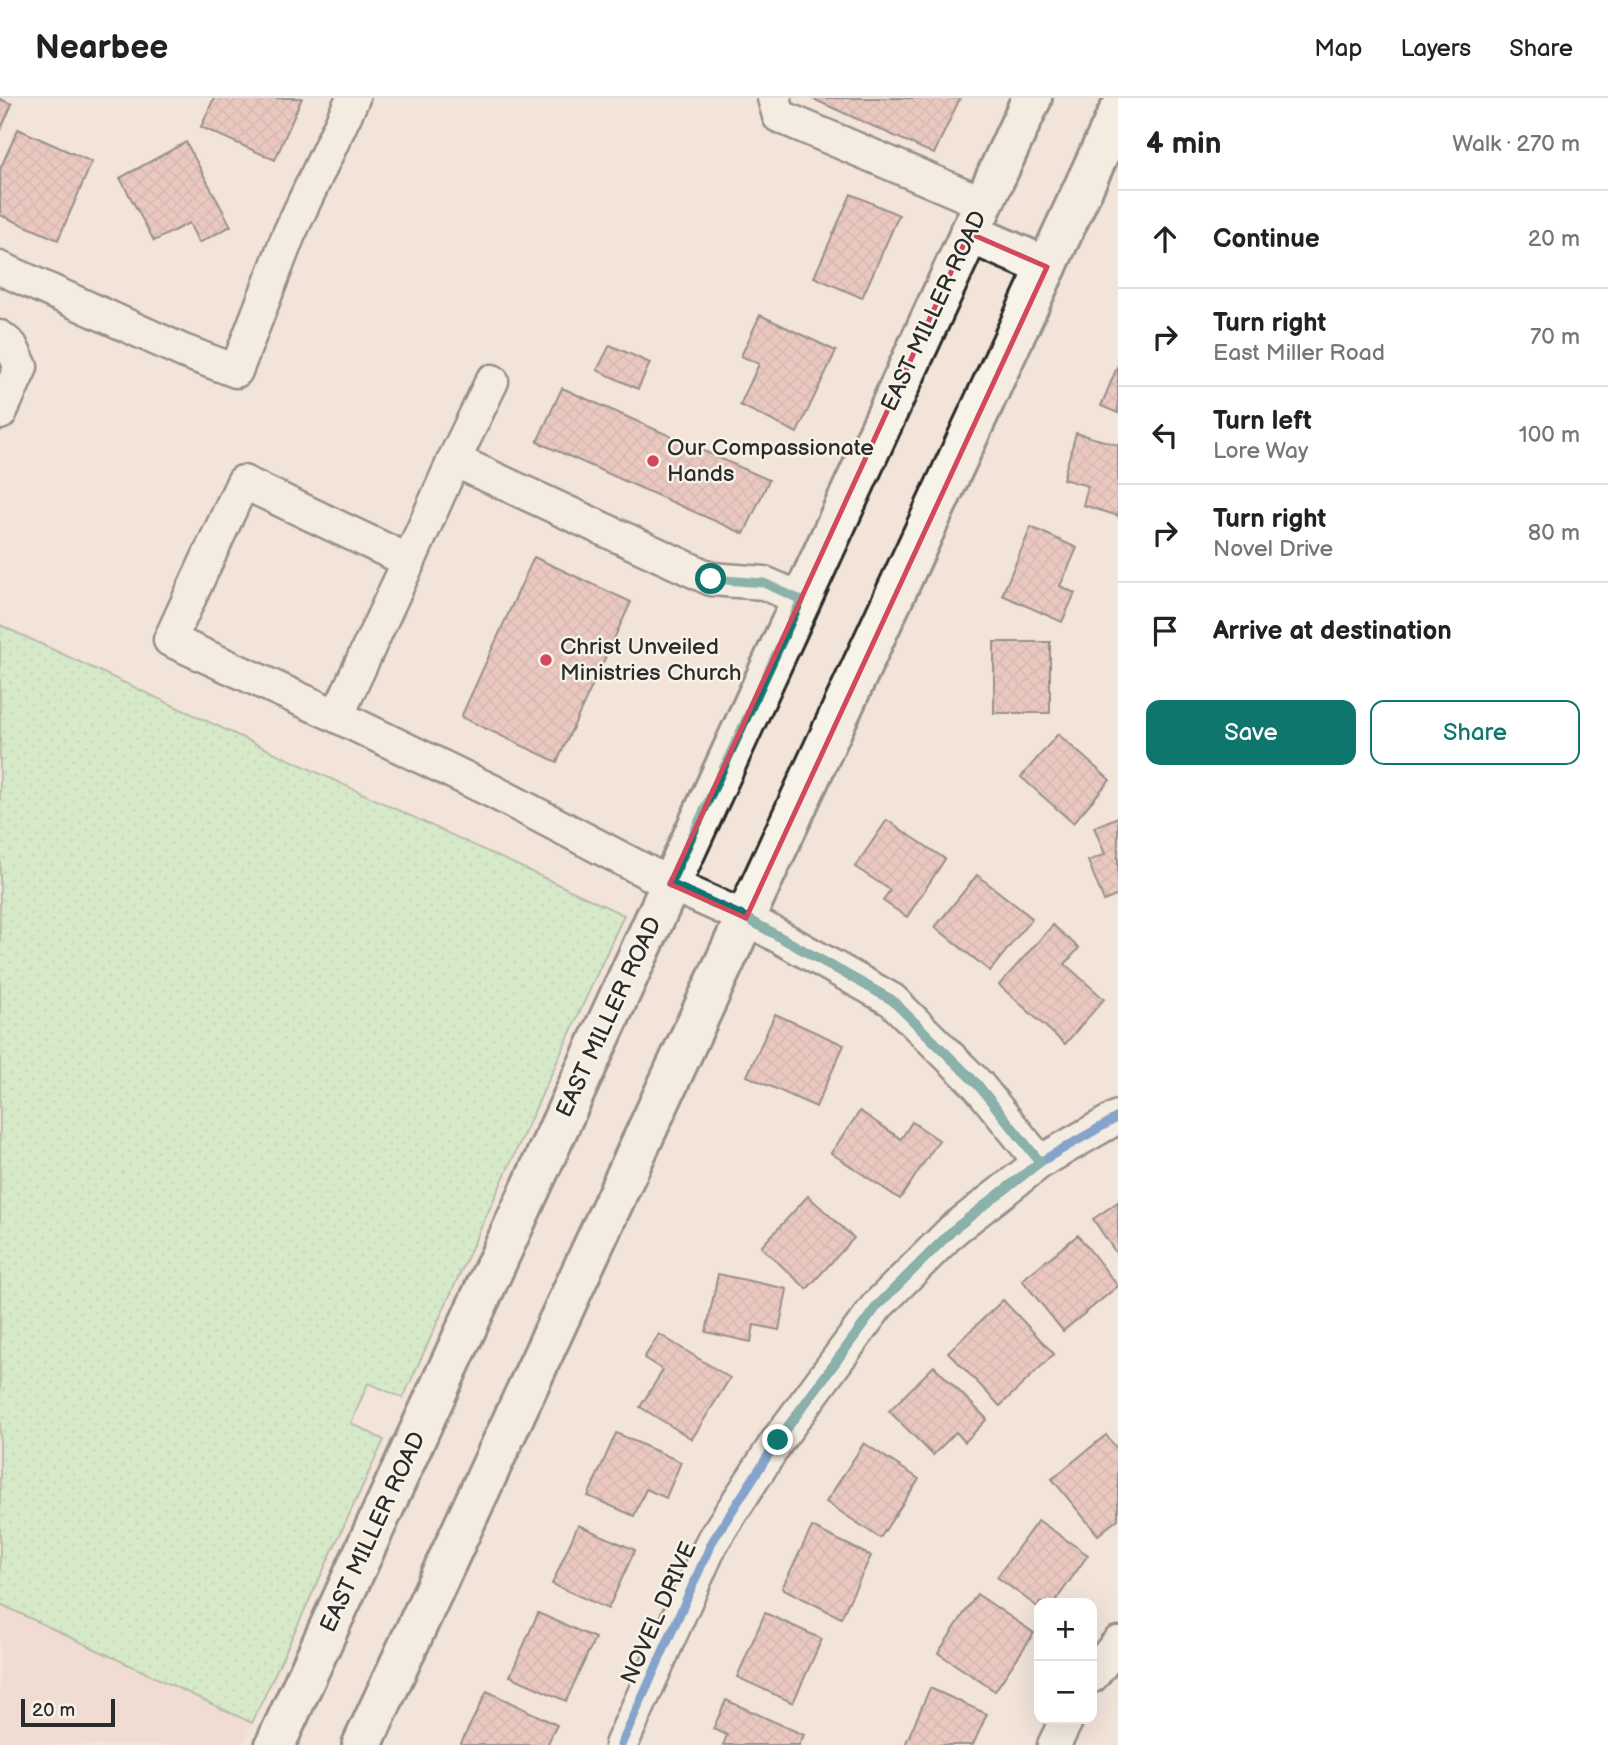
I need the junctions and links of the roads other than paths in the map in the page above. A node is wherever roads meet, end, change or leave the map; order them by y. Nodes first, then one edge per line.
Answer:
1 (353, 98) edge
2 (774, 98) edge
3 (1031, 98) edge
4 (1118, 113) edge
5 (976, 218) junction
6 (1047, 267) junction
7 (0, 268) edge
8 (0, 337) edge
9 (492, 381) dead end
10 (0, 413) edge
11 (454, 460) junction
12 (409, 561) junction
13 (801, 600) junction
14 (337, 716) junction
15 (670, 884) junction
16 (746, 918) junction
17 (1118, 1117) edge
18 (1040, 1162) junction
19 (1118, 1643) edge
20 (1097, 1670) edge
21 (1064, 1724) edge
22 (275, 1745) edge
23 (362, 1745) edge
24 (621, 1745) edge
25 (1054, 1745) edge

1 - 7 street
2 - 5 street
3 - 5 main road, EAST MILLER ROAD
4 - 6 main road
5 - 6 main road
5 - 13 main road, EAST MILLER ROAD
6 - 16 main road
8 - 10 street
9 - 11 street
11 - 12 street
11 - 13 street
12 - 14 street
12 - 14 street
13 - 15 main road, EAST MILLER ROAD
14 - 15 street
15 - 16 street
15 - 22 main road, EAST MILLER ROAD
16 - 18 street
16 - 23 main road
17 - 18 street, NOVEL DRIVE
18 - 24 street, NOVEL DRIVE
19 - 20 street
21 - 25 street

